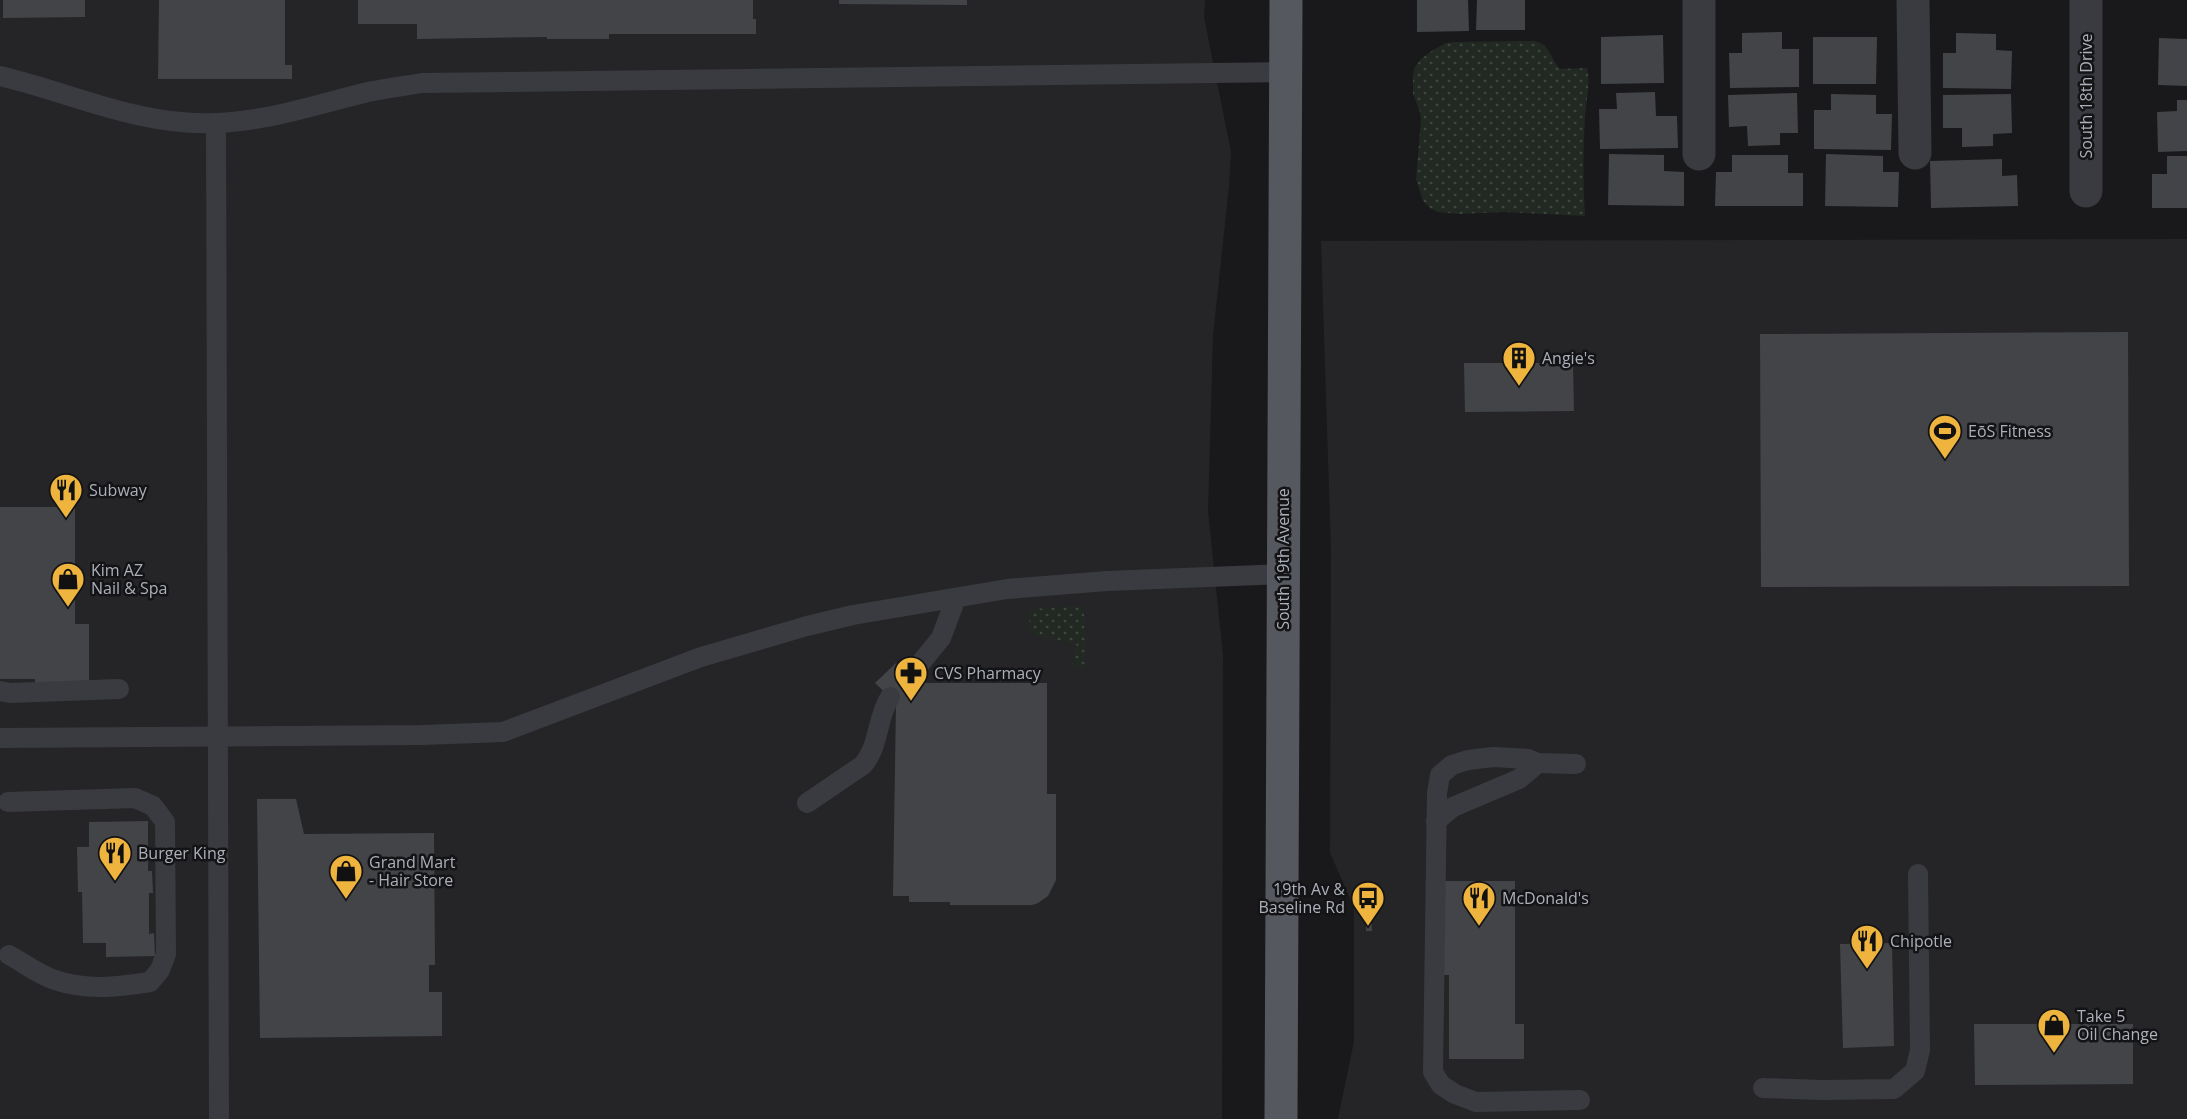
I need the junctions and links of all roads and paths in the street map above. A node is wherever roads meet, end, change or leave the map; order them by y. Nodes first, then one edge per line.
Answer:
1 (1286, 0) edge
2 (1698, 0) edge
3 (1913, 0) edge
4 (2086, 0) edge
5 (1286, 72) junction
6 (0, 76) edge
7 (216, 123) junction
8 (1914, 153) dead end
9 (1699, 154) dead end
10 (2086, 191) dead end
11 (1283, 574) junction
12 (956, 598) junction
13 (910, 676) dead end
14 (119, 689) dead end
15 (0, 691) edge
16 (890, 697) dead end
17 (216, 737) junction
18 (0, 738) edge
19 (1538, 763) junction
20 (1576, 764) dead end
21 (8, 802) dead end
22 (807, 803) dead end
23 (1436, 820) junction
24 (1918, 874) dead end
25 (9, 955) dead end
26 (1763, 1088) dead end
27 (1580, 1100) dead end
28 (219, 1119) edge
29 (1281, 1119) edge

1 - 5 main road, South 19th Avenue
2 - 9 street
3 - 8 street
4 - 10 street, South 18th Drive
5 - 7 lane
5 - 11 main road, South 19th Avenue
6 - 7 lane
7 - 17 lane
11 - 12 lane
11 - 29 main road, South 19th Avenue
12 - 13 lane
12 - 17 lane
14 - 15 lane
16 - 22 lane
17 - 18 lane
17 - 28 lane
19 - 20 lane
19 - 23 lane
19 - 23 lane
21 - 25 lane
23 - 27 lane
24 - 26 lane

